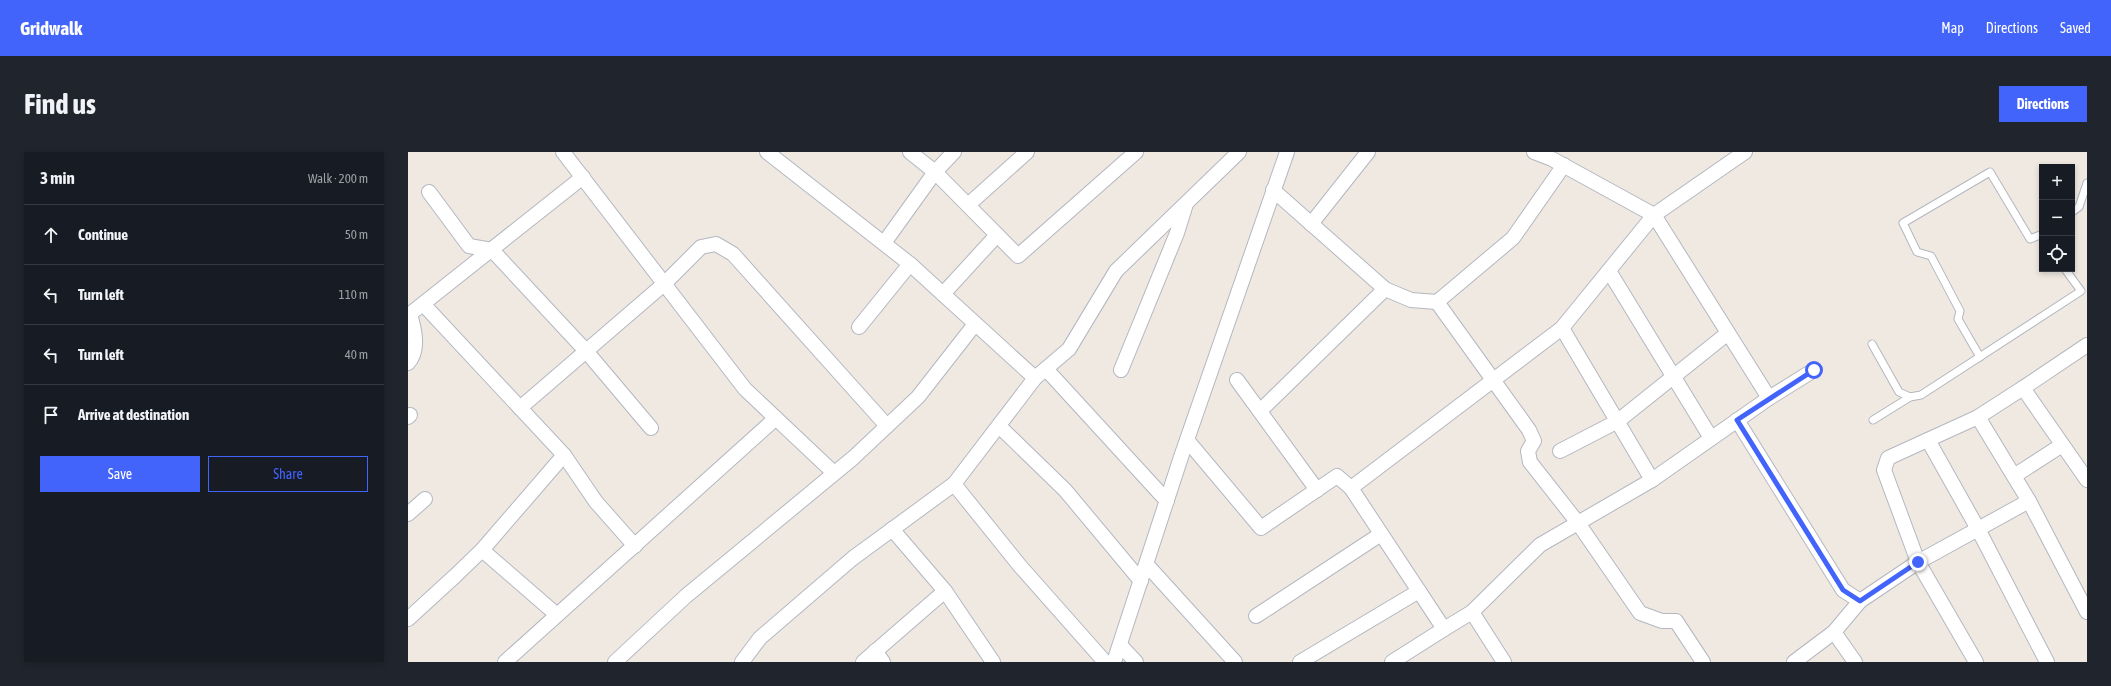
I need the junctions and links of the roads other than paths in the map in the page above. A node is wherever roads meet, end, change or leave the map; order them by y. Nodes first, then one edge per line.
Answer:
1 (563, 152) edge
2 (767, 152) edge
3 (910, 152) edge
4 (954, 152) edge
5 (1028, 152) edge
6 (1136, 152) edge
7 (1239, 152) edge
8 (1287, 152) edge
9 (1368, 152) edge
10 (1534, 152) edge
11 (1745, 152) edge
12 (1554, 159) edge
13 (935, 172) junction
14 (583, 177) junction
15 (2087, 183) edge
16 (1273, 190) junction
17 (429, 192) dead end
18 (1186, 203) junction
19 (968, 205) junction
20 (2075, 210) edge
21 (1654, 215) junction
22 (1311, 224) junction
23 (997, 234) junction
24 (2039, 236) edge
25 (884, 243) junction
26 (492, 250) junction
27 (910, 264) junction
28 (1608, 271) junction
29 (2067, 272) edge
30 (664, 284) junction
31 (1385, 289) junction
32 (943, 294) junction
33 (1437, 302) junction
34 (424, 305) junction
35 (975, 324) junction
36 (859, 327) dead end
37 (1562, 328) junction
38 (1728, 333) junction
39 (1872, 344) dead end
40 (2087, 345) edge
41 (586, 351) junction
42 (1980, 357) junction
43 (408, 363) edge
44 (1046, 369) junction
45 (1121, 370) dead end
46 (1814, 370) dead end
47 (1674, 377) junction
48 (1035, 378) junction
49 (1237, 380) dead end
50 (1493, 380) junction
51 (2022, 388) junction
52 (1910, 397) junction
53 (1769, 398) junction
54 (520, 408) junction
55 (1260, 411) junction
56 (1978, 417) junction
57 (776, 418) junction
58 (1618, 420) junction
59 (1737, 420) junction
60 (1873, 420) dead end
61 (887, 426) junction
62 (999, 426) junction
63 (651, 428) dead end
64 (1711, 438) junction
65 (1187, 440) junction
66 (1928, 440) junction
67 (2062, 445) junction
68 (1560, 451) dead end
69 (564, 455) junction
70 (834, 473) junction
71 (2014, 476) junction
72 (1652, 480) junction
73 (2087, 480) edge
74 (954, 484) junction
75 (1351, 488) junction
76 (1318, 490) junction
77 (425, 499) dead end
78 (1167, 501) junction
79 (2029, 501) junction
80 (408, 514) edge
81 (1578, 523) junction
82 (892, 529) junction
83 (1978, 529) junction
84 (1381, 534) junction
85 (635, 546) junction
86 (482, 550) junction
87 (1918, 562) junction
88 (1147, 565) junction
89 (1142, 581) junction
90 (945, 591) junction
91 (1419, 591) junction
92 (1860, 601) junction
93 (1472, 612) junction
94 (2087, 612) edge
95 (558, 615) junction
96 (1256, 616) dead end
97 (408, 619) edge
98 (1444, 628) junction
99 (1834, 632) junction
100 (1120, 645) junction
101 (879, 656) edge
102 (1502, 661) edge
103 (505, 662) edge
104 (615, 662) edge
105 (742, 662) edge
106 (862, 662) edge
107 (993, 662) edge
108 (1105, 662) edge
109 (1114, 662) edge
110 (1136, 662) edge
111 (1236, 662) edge
112 (1300, 662) edge
113 (1392, 662) edge
114 (1703, 662) edge
115 (1794, 662) edge
116 (1855, 662) edge
117 (1976, 662) edge
118 (2047, 662) edge

1 - 14 street
2 - 25 street
3 - 13 street
4 - 13 street
5 - 19 street
6 - 23 street
7 - 18 street
8 - 16 street
9 - 22 street
10 - 12 street
11 - 21 street
12 - 21 street
12 - 33 street
13 - 19 street
13 - 25 street
14 - 26 street
14 - 30 street
15 - 20 lane
16 - 22 street
16 - 65 street
17 - 26 street
18 - 44 street
18 - 45 street
19 - 23 street
21 - 28 street
21 - 38 street
22 - 31 street
23 - 32 street
24 - 42 lane
25 - 27 street
26 - 34 street
26 - 41 street
27 - 32 street
27 - 36 street
28 - 37 street
28 - 47 street
29 - 42 lane
30 - 41 street
30 - 57 street
30 - 61 street
31 - 33 street
31 - 55 street
32 - 35 street
33 - 50 street
34 - 43 street
34 - 54 street
35 - 48 street
35 - 61 street
37 - 50 street
37 - 58 street
38 - 47 street
38 - 53 street
39 - 52 lane
40 - 51 street
41 - 54 street
41 - 63 street
42 - 52 lane
44 - 48 street
44 - 78 street
46 - 53 street
47 - 58 street
47 - 64 street
48 - 62 street
49 - 55 street
50 - 75 street
50 - 81 street
51 - 56 street
51 - 67 street
52 - 60 lane
53 - 59 street
54 - 69 street
55 - 76 street
56 - 66 street
56 - 71 street
57 - 70 street
57 - 85 street
58 - 68 street
58 - 72 street
59 - 64 street
59 - 92 street
61 - 70 street
62 - 74 street
62 - 89 street
64 - 72 street
65 - 76 street
65 - 78 street
66 - 83 street
66 - 87 street
67 - 71 street
67 - 73 street
69 - 85 street
69 - 86 street
70 - 104 street
71 - 79 street
72 - 81 street
74 - 82 street
74 - 108 street
75 - 76 street
75 - 84 street
77 - 80 street
78 - 88 street
79 - 83 street
79 - 94 street
81 - 93 street
81 - 114 street
82 - 90 street
82 - 105 street
83 - 87 street
83 - 118 street
84 - 91 street
84 - 96 street
85 - 95 street
86 - 95 street
86 - 97 street
87 - 92 street
87 - 117 street
88 - 89 street
88 - 111 street
89 - 100 street
90 - 101 street
90 - 107 street
91 - 98 street
91 - 112 street
92 - 99 street
93 - 98 street
93 - 102 street
95 - 103 street
98 - 113 street
99 - 115 street
99 - 116 street
100 - 109 street
100 - 110 street
101 - 106 street

